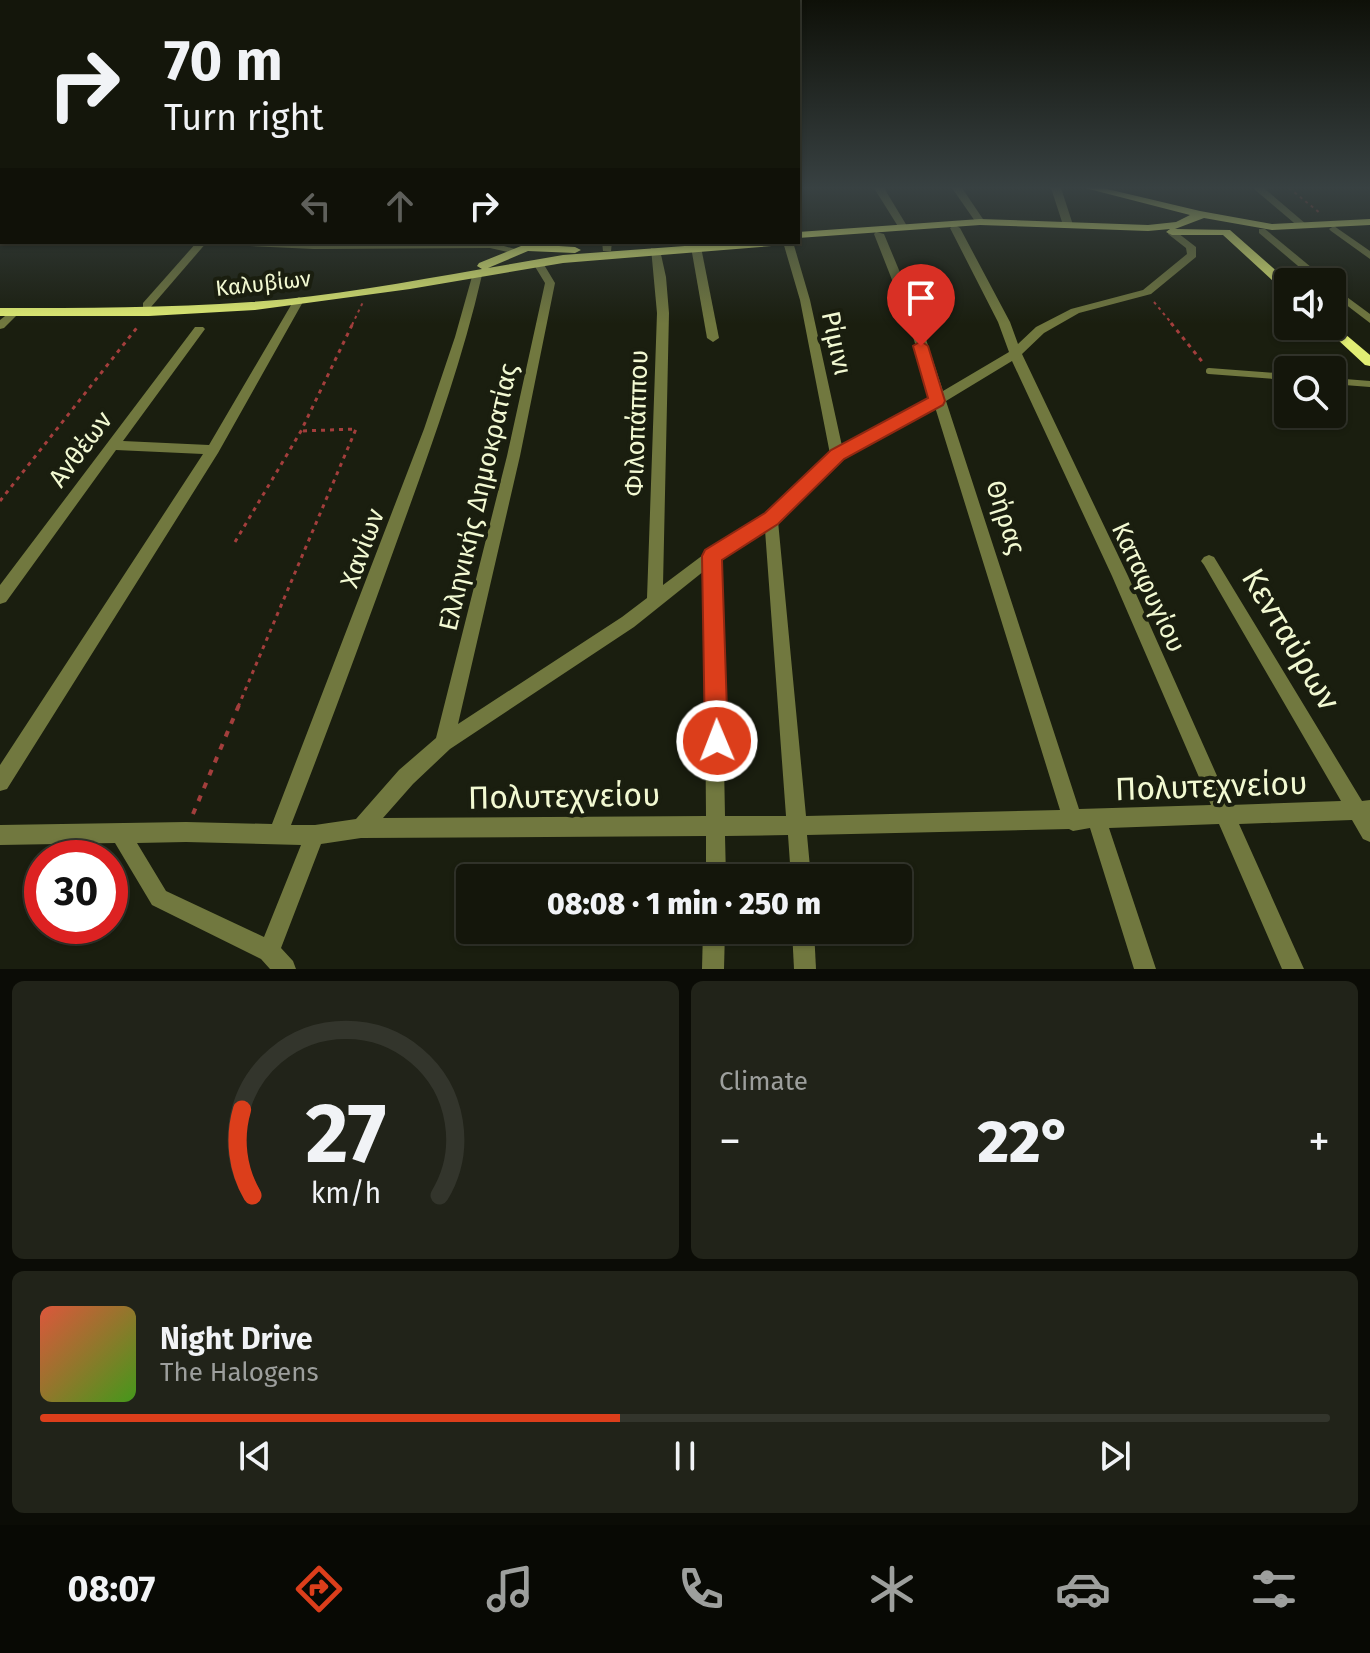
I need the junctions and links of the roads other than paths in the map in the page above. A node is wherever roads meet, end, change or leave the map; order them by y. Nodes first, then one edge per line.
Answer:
1 (839, 233) edge
2 (889, 233) edge
3 (958, 233) edge
4 (1173, 233) edge
5 (1225, 233) edge
6 (1265, 233) edge
7 (1342, 233) edge
8 (879, 234) junction
9 (800, 238) edge
10 (800, 238) edge
11 (200, 244) edge
12 (315, 244) edge
13 (378, 244) edge
14 (693, 244) edge
15 (787, 244) edge
16 (607, 246) edge
17 (542, 247) junction
18 (655, 250) junction
19 (516, 252) junction
20 (1370, 256) edge
21 (536, 265) junction
22 (1307, 268) edge
23 (477, 275) junction
24 (1274, 276) edge
25 (299, 300) junction
26 (1346, 300) edge
27 (0, 303) edge
28 (148, 309) junction
29 (7, 312) edge
30 (1370, 320) edge
31 (0, 326) edge
32 (199, 329) dead end
33 (713, 338) dead end
34 (1346, 340) edge
35 (1016, 353) junction
36 (1370, 362) edge
37 (1209, 371) road end
38 (1274, 376) edge
39 (1346, 382) edge
40 (1370, 384) edge
41 (937, 401) junction
42 (113, 445) junction
43 (213, 450) junction
44 (837, 455) junction
45 (771, 519) junction
46 (712, 556) junction
47 (1209, 561) dead end
48 (0, 597) edge
49 (655, 599) junction
50 (444, 743) junction
51 (0, 782) edge
52 (1364, 810) edge
53 (1226, 814) junction
54 (1097, 820) junction
55 (1073, 821) junction
56 (798, 824) junction
57 (718, 825) junction
58 (361, 828) junction
59 (1370, 832) edge
60 (278, 833) junction
61 (0, 835) edge
62 (121, 835) junction
63 (315, 835) junction
64 (717, 864) edge
65 (800, 864) edge
66 (714, 944) edge
67 (804, 944) edge
68 (269, 951) junction
69 (285, 969) edge
70 (713, 969) edge
71 (805, 969) edge
72 (1145, 969) edge
73 (1293, 969) edge

1 - 9 main road
2 - 8 main road
3 - 35 street, Καταφυγίου
4 - 35 street
5 - 24 main road
6 - 22 street
7 - 20 street
8 - 10 main road
8 - 41 street, Θήρας
11 - 28 street
12 - 13 street
13 - 19 street
14 - 16 main road, Καλυβίων
14 - 18 main road, Καλυβίων
14 - 33 street
15 - 44 street, Ρίμινι
16 - 17 main road, Καλυβίων
17 - 19 main road, Καλυβίων
17 - 21 main road
18 - 21 main road, Καλυβίων
18 - 49 street, Φιλοπάππου
19 - 21 main road
19 - 28 main road, Καλυβίων
21 - 23 main road, Καλυβίων
21 - 50 street, Ελληνικής Δημοκρατίας
23 - 25 main road, Καλυβίων
23 - 60 street, Χανίων
25 - 28 main road, Καλυβίων
25 - 43 street
26 - 30 street
27 - 28 main road, Καλυβίων
28 - 29 main road, Καλυβίων
29 - 31 street
32 - 42 street, Ανθέων
34 - 36 main road
35 - 41 street
35 - 53 street, Καταφυγίου
37 - 38 lane
39 - 40 lane
41 - 44 street
41 - 55 street, Θήρας
42 - 43 street
42 - 48 street, Ανθέων
43 - 51 street
44 - 45 street
45 - 46 street
45 - 56 street
46 - 49 street
46 - 57 street
47 - 52 street, Κενταύρων
49 - 50 street
50 - 58 street
52 - 53 street, Πολυτεχνείου
52 - 59 street, Κενταύρων
53 - 54 street, Πολυτεχνείου
53 - 73 street, Καταφυγίου
54 - 55 street, Πολυτεχνείου
54 - 72 street
55 - 56 street, Πολυτεχνείου
56 - 57 street, Πολυτεχνείου
56 - 65 street
57 - 58 street, Πολυτεχνείου
57 - 64 street
58 - 63 street, Πολυτεχνείου
60 - 62 street, Πολυτεχνείου
60 - 63 street, Πολυτεχνείου
61 - 62 street, Πολυτεχνείου
62 - 68 street
63 - 68 street
66 - 70 street
67 - 71 street
68 - 69 street

